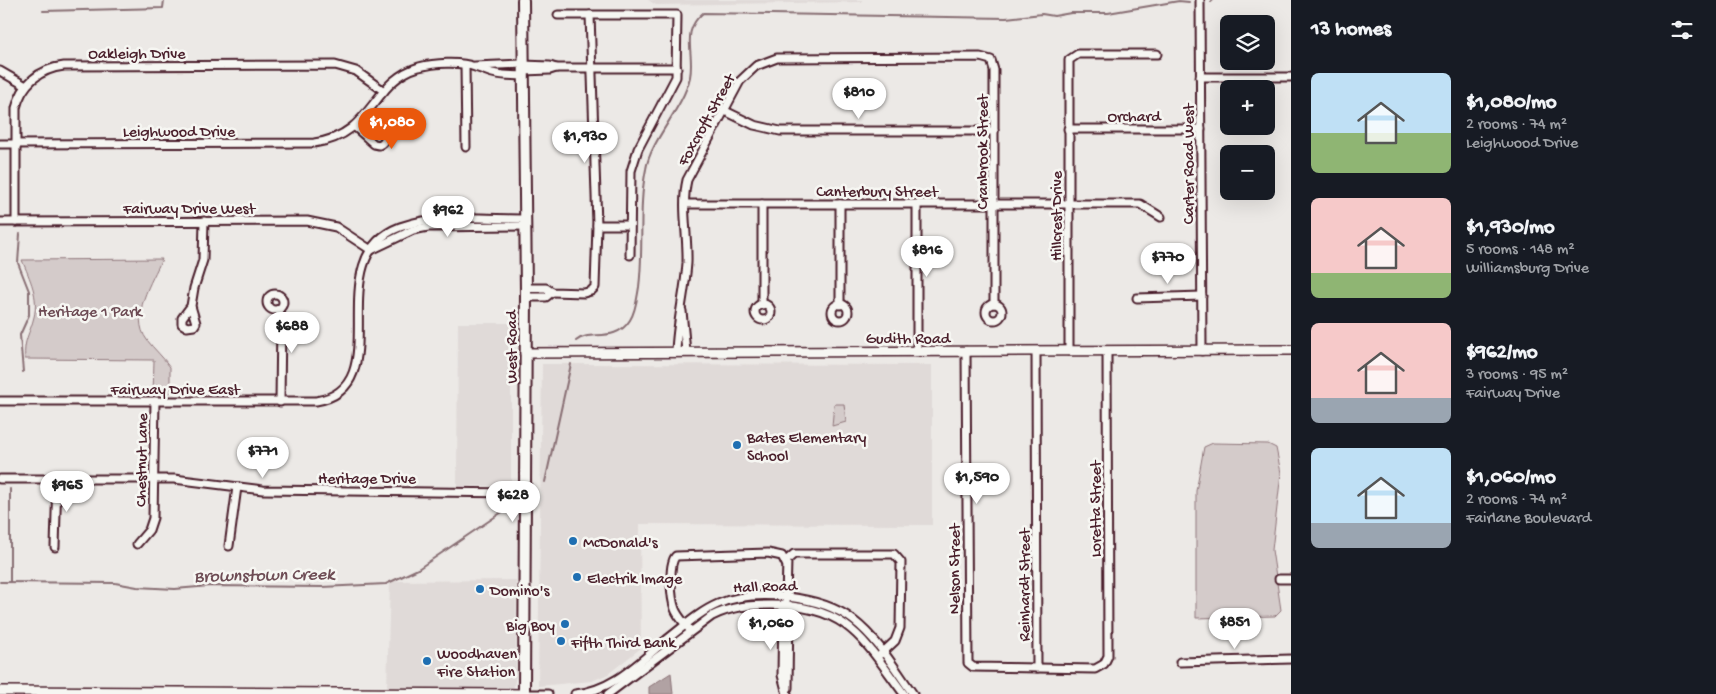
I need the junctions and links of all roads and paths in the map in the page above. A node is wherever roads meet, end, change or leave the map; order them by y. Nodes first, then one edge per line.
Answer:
1 (523, 0) edge
2 (1200, 3) edge
3 (590, 14) junction
4 (558, 15) dead end
5 (1157, 54) dead end
6 (991, 60) joint
7 (465, 65) junction
8 (474, 66) junction
9 (591, 68) junction
10 (677, 68) junction
11 (523, 69) junction
12 (0, 71) edge
13 (1200, 77) junction
14 (1291, 78) edge
15 (26, 86) junction
16 (384, 91) junction
17 (723, 110) junction
18 (366, 115) junction
19 (355, 126) junction
20 (1068, 129) junction
21 (1201, 129) junction
22 (994, 131) junction
23 (0, 144) edge
24 (16, 144) junction
25 (466, 147) dead end
26 (686, 204) junction
27 (762, 204) junction
28 (840, 204) junction
29 (917, 204) junction
30 (994, 204) junction
31 (1069, 204) junction
32 (1161, 217) dead end
33 (204, 221) junction
34 (0, 222) edge
35 (16, 222) junction
36 (525, 222) junction
37 (597, 225) junction
38 (630, 225) junction
39 (371, 250) junction
40 (630, 255) dead end
41 (526, 292) junction
42 (1202, 296) junction
43 (1137, 298) dead end
44 (840, 304) dead end
45 (994, 304) dead end
46 (762, 305) dead end
47 (191, 306) dead end
48 (279, 309) dead end
49 (1291, 350) edge
50 (966, 351) junction
51 (1036, 351) junction
52 (1069, 351) junction
53 (1107, 351) junction
54 (1202, 351) junction
55 (681, 352) junction
56 (917, 352) junction
57 (526, 353) junction
58 (0, 401) edge
59 (155, 401) junction
60 (280, 402) junction
61 (0, 479) edge
62 (57, 479) junction
63 (155, 479) junction
64 (236, 487) junction
65 (525, 493) junction
66 (137, 544) dead end
67 (229, 546) dead end
68 (55, 547) dead end
69 (786, 564) junction
70 (1279, 579) dead end
71 (1291, 579) edge
72 (786, 603) junction
73 (688, 628) junction
74 (883, 652) junction
75 (877, 658) junction
76 (1291, 659) edge
77 (1180, 662) dead end
78 (1038, 668) junction
79 (626, 677) junction
80 (0, 692) edge
81 (126, 693) edge
82 (243, 693) edge
83 (373, 693) edge
84 (455, 694) edge
85 (484, 694) edge
86 (524, 694) edge
87 (548, 694) edge
88 (580, 694) edge
89 (608, 694) edge
90 (787, 694) edge
91 (904, 694) edge
92 (913, 694) edge

1 - 11 main road, West Road
2 - 13 street, Carter Road West
3 - 4 street
3 - 9 street
3 - 10 street
5 - 20 street, Hillcrest Drive
6 - 17 street, Foxcroft Street
6 - 22 street, Cranbrook Street
7 - 8 street, Leighwood Drive
7 - 16 street, Leighwood Drive
7 - 25 street
8 - 11 street, Leighwood Drive
8 - 11 street, Leighwood Drive
9 - 10 street
9 - 11 street
9 - 37 street
10 - 38 street
11 - 36 main road, West Road
12 - 15 street
13 - 14 street
13 - 21 street, Carter Road West
15 - 16 street, Oakleigh Drive
15 - 24 street, Oakleigh Drive
16 - 18 street, Leighwood Drive
17 - 22 street
17 - 26 street, Foxcroft Street
18 - 19 street, Leighwood Drive
18 - 19 street
19 - 24 street, Leighwood Drive
20 - 21 street, Orchard
20 - 31 street, Hillcrest Drive
21 - 42 street, Carter Road West
22 - 30 street, Cranbrook Street
23 - 24 street, Leighwood Drive
24 - 35 street, Oakleigh Drive
26 - 27 street, Canterbury Street
26 - 55 street, Foxcroft Street
27 - 28 street, Canterbury Street
27 - 46 street
28 - 29 street, Canterbury Street
28 - 44 street
29 - 30 street, Canterbury Street
29 - 56 street
30 - 31 street, Canterbury Street
30 - 45 street, Cranbrook Street
31 - 32 street, Canterbury Street
31 - 52 street, Hillcrest Drive
33 - 35 street, Fairway Drive West
33 - 39 street, Fairway Drive West
33 - 47 street
34 - 35 street, Fairway Drive West
36 - 39 street
36 - 41 main road, West Road
37 - 38 street
37 - 41 street
38 - 40 street
39 - 60 street, Fairway Drive East
41 - 57 main road, West Road
42 - 43 street
42 - 54 street, Carter Road West
48 - 60 street
49 - 54 street, Gudith Road
50 - 51 street, Gudith Road
50 - 56 street, Gudith Road
50 - 78 street, Nelson Street
51 - 52 street, Gudith Road
51 - 78 street, Reinhardt Street
52 - 53 street, Gudith Road
53 - 54 street, Gudith Road
53 - 78 street, Loretta Street
55 - 56 street, Gudith Road
55 - 57 street, Gudith Road
57 - 65 main road, West Road
58 - 59 street, Fairway Drive East
59 - 60 street, Fairway Drive East
59 - 63 street, Chestnut Lane
61 - 62 street, Heritage Drive
62 - 63 street, Heritage Drive
62 - 68 street
63 - 64 street, Heritage Drive
63 - 66 street, Chestnut Lane
64 - 65 street, Heritage Drive
64 - 67 street
65 - 86 main road, West Road
69 - 72 street
69 - 73 street
69 - 74 street
70 - 71 street
72 - 73 street, Hall Road
72 - 74 street, Hall Road
72 - 75 street, Hall Road
72 - 90 street
73 - 79 street, Hall Road
74 - 75 street
74 - 92 street, Hall Road
75 - 91 street, Hall Road
76 - 77 street
79 - 88 street, Hall Road
79 - 89 street, Hall Road
80 - 81 street
81 - 82 street
82 - 83 street
83 - 84 street
84 - 85 street
85 - 86 street
86 - 87 street

